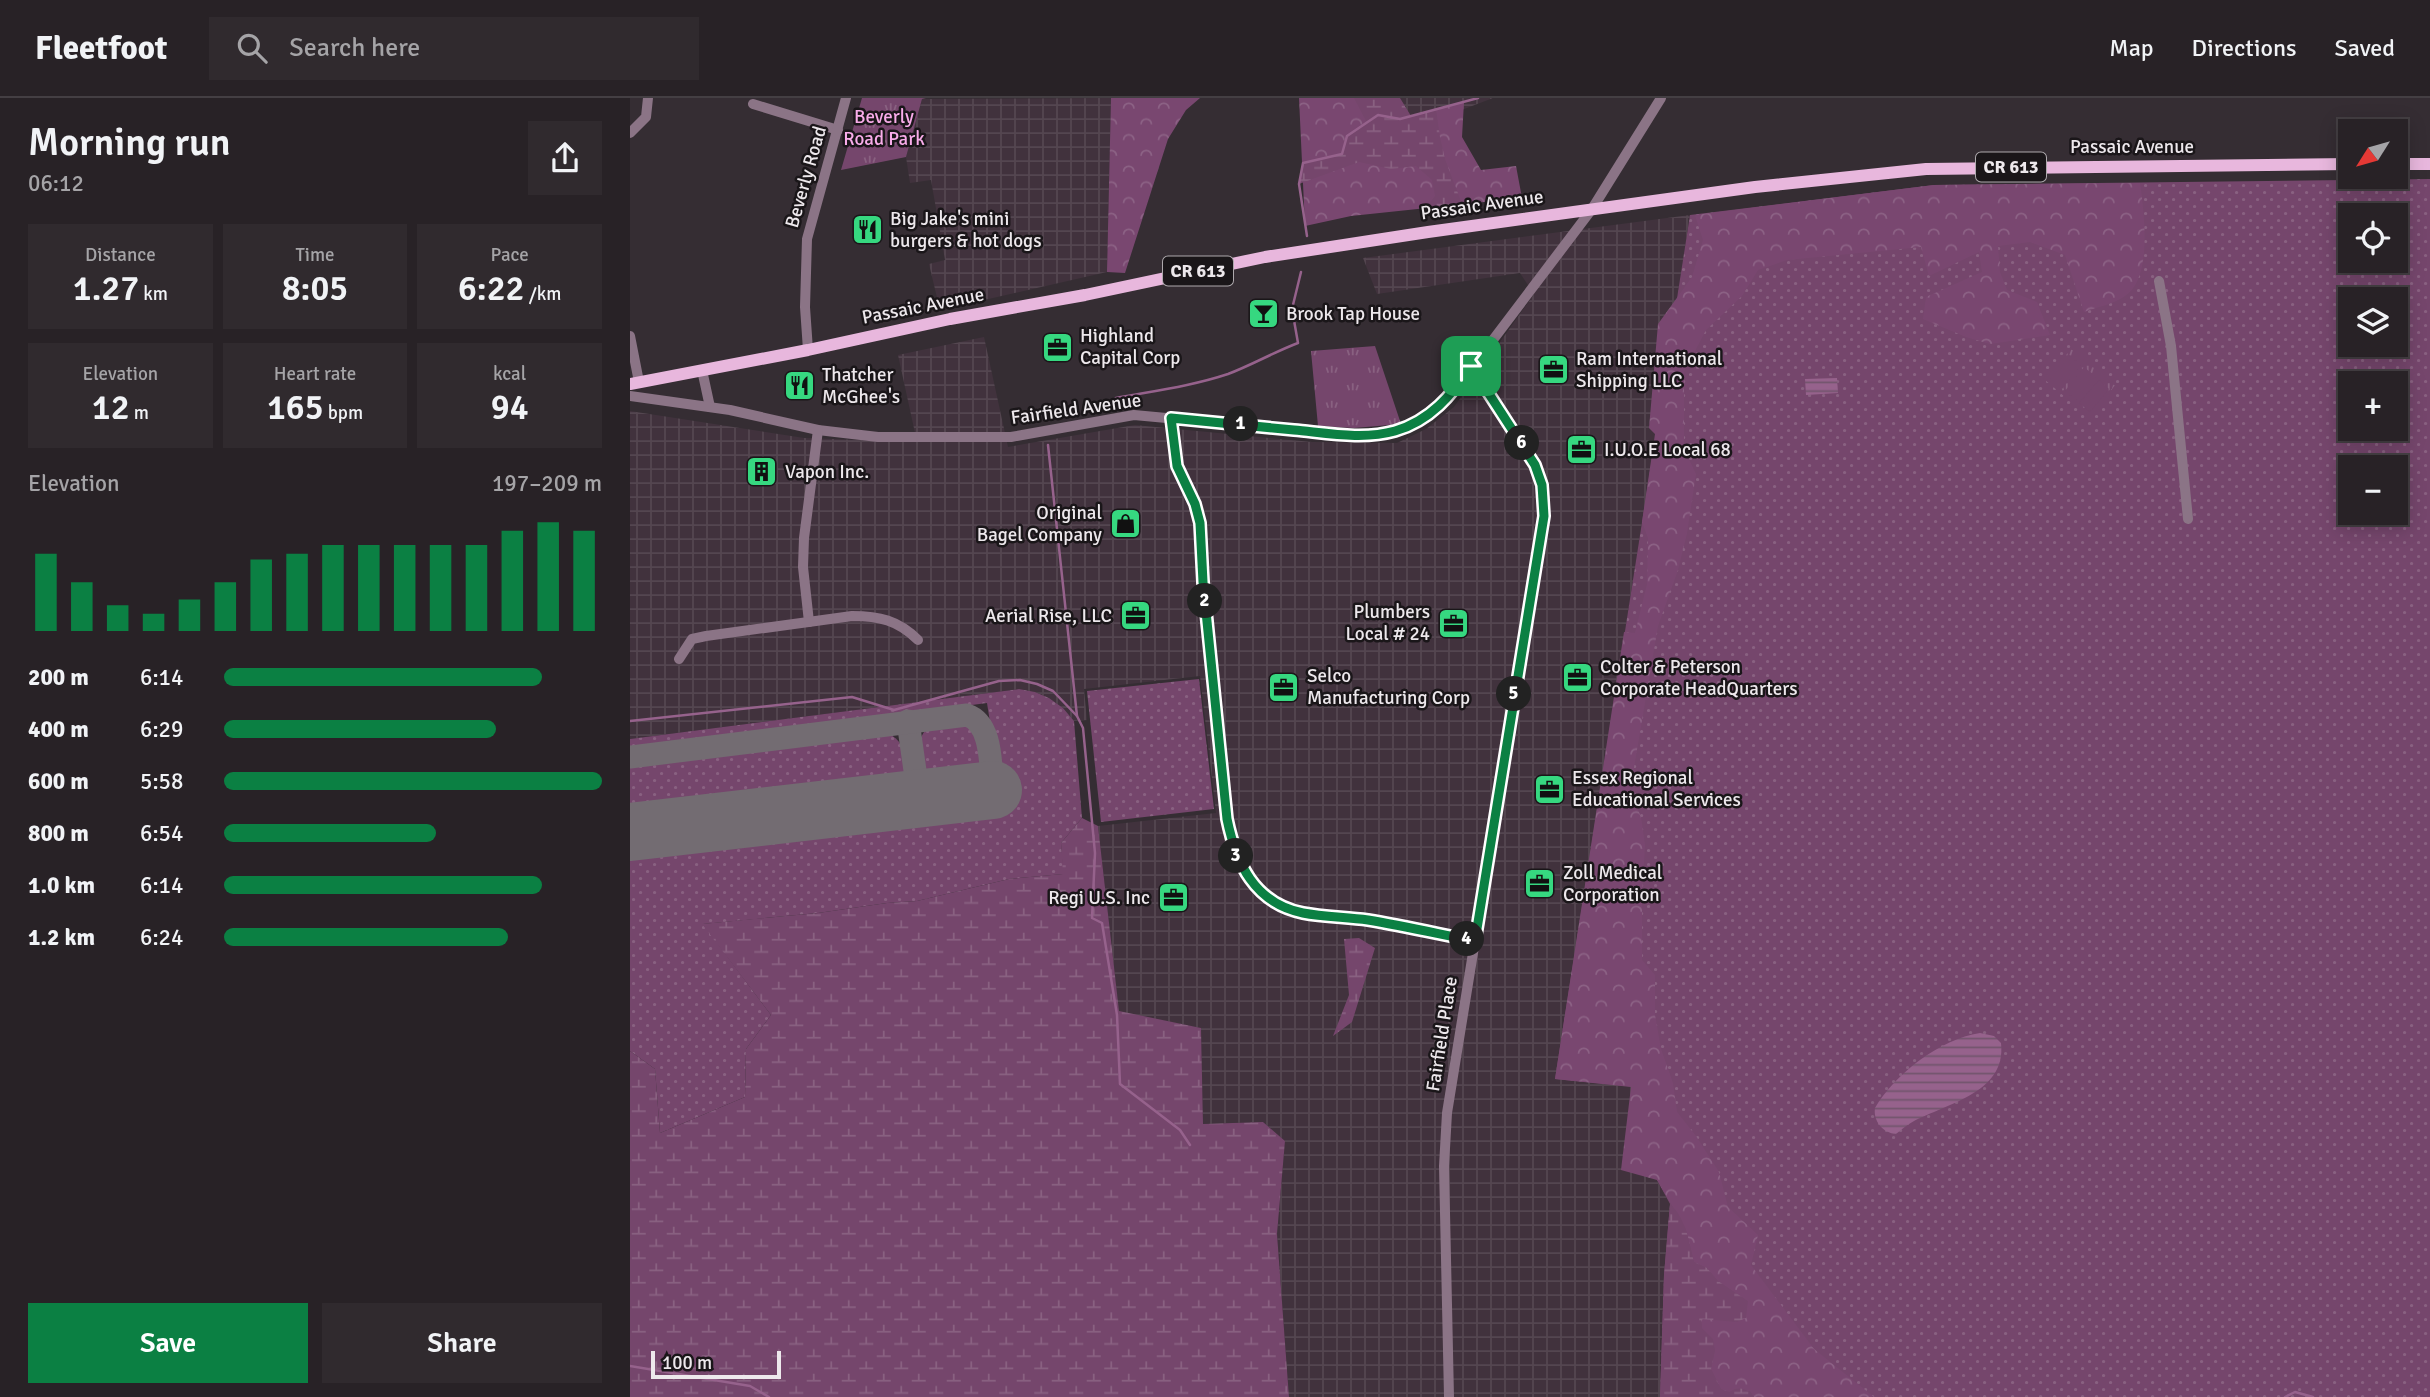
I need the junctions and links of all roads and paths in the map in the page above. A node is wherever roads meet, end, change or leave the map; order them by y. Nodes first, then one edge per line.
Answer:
1 (648, 98) edge
2 (846, 98) edge
3 (1661, 98) edge
4 (753, 104) dead end
5 (838, 130) junction
6 (630, 132) edge
7 (2338, 164) edge
8 (2408, 164) edge
9 (2430, 164) edge
10 (1592, 209) junction
11 (2159, 281) dead end
12 (630, 336) edge
13 (808, 349) junction
14 (1471, 366) junction
15 (702, 370) junction
16 (634, 383) edge
17 (630, 396) edge
18 (710, 407) junction
19 (1171, 418) junction
20 (818, 430) junction
21 (2188, 519) dead end
22 (808, 622) junction
23 (918, 640) dead end
24 (679, 659) dead end
25 (1475, 941) junction
26 (1449, 1397) edge

1 - 6 street
2 - 5 street, Beverly Road
3 - 10 street, Fairfield Avenue
4 - 5 street
5 - 13 street, Beverly Road
7 - 10 main road, Passaic Avenue / CR 613
8 - 9 main road
10 - 13 main road, Passaic Avenue / CR 613
10 - 14 street, Fairfield Avenue
11 - 21 street
12 - 16 street
13 - 15 main road, Passaic Avenue / CR 613
14 - 19 street, Fairfield Avenue
14 - 25 street, Fairfield Place
15 - 16 main road, Passaic Avenue / CR 613
15 - 18 street
17 - 18 street, Fairfield Avenue
18 - 20 street, Fairfield Avenue
19 - 20 street, Fairfield Avenue
19 - 25 street
20 - 22 street
22 - 23 street
22 - 24 street
25 - 26 street, Fairfield Place

